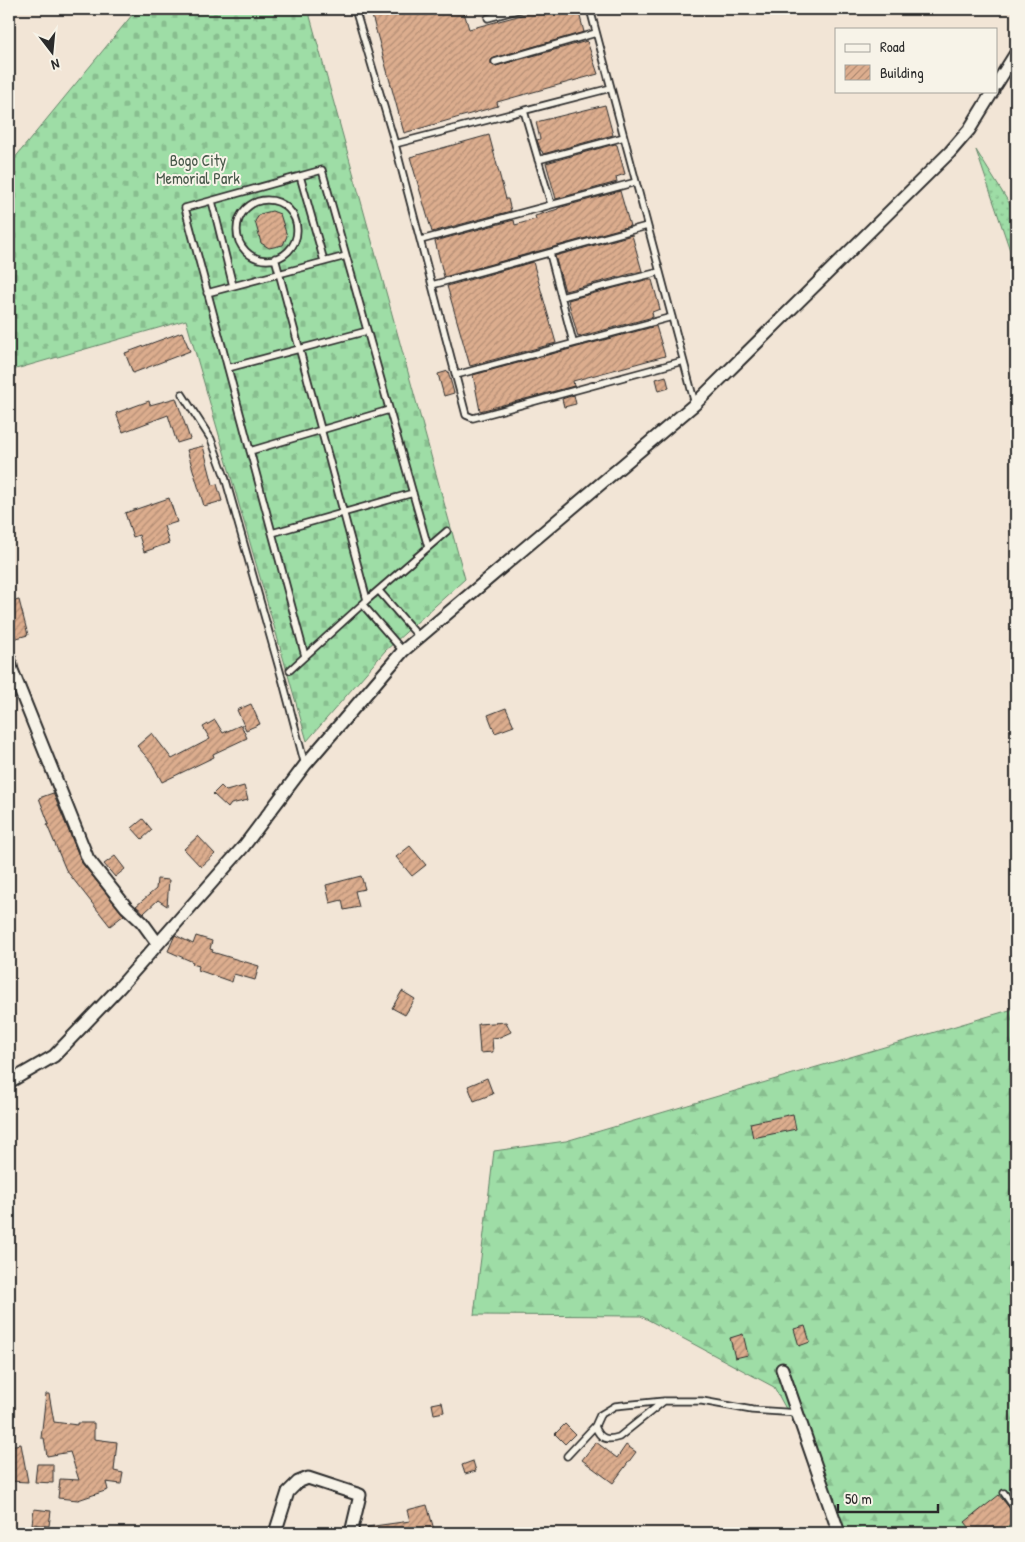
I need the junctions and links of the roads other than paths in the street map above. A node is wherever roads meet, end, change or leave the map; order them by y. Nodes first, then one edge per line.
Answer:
1 (355, 9) edge
2 (521, 9) edge
3 (590, 9) edge
4 (488, 18) dead end
5 (596, 33) junction
6 (1016, 54) edge
7 (495, 62) dead end
8 (998, 82) edge
9 (611, 88) junction
10 (992, 92) edge
11 (524, 111) junction
12 (624, 137) junction
13 (395, 144) junction
14 (538, 160) junction
15 (300, 176) junction
16 (636, 182) junction
17 (255, 188) junction
18 (212, 201) junction
19 (259, 201) junction
20 (551, 204) junction
21 (648, 226) junction
22 (420, 240) junction
23 (550, 254) junction
24 (346, 256) junction
25 (276, 258) junction
26 (324, 261) junction
27 (660, 272) junction
28 (280, 273) junction
29 (432, 285) junction
30 (233, 286) junction
31 (207, 293) junction
32 (561, 297) junction
33 (672, 317) junction
34 (367, 331) junction
35 (573, 342) junction
36 (300, 349) junction
37 (683, 361) junction
38 (228, 368) junction
39 (456, 375) junction
40 (182, 394) dead end
41 (695, 404) junction
42 (389, 410) junction
43 (322, 430) junction
44 (250, 451) junction
45 (413, 493) junction
46 (344, 513) junction
47 (447, 531) dead end
48 (272, 533) junction
49 (428, 547) junction
50 (379, 591) junction
51 (365, 603) junction
52 (419, 637) junction
53 (403, 651) junction
54 (304, 656) junction
55 (9, 657) edge
56 (290, 670) dead end
57 (305, 764) junction
58 (158, 944) junction
59 (9, 1082) edge
60 (782, 1369) dead end
61 (664, 1401) junction
62 (798, 1413) junction
63 (595, 1426) junction
64 (567, 1456) dead end
65 (1004, 1492) dead end
66 (1016, 1510) edge
67 (275, 1533) edge
68 (351, 1533) edge
69 (839, 1533) edge

1 - 13 lane
2 - 4 lane
3 - 5 lane
5 - 7 lane
5 - 9 lane
6 - 8 street
9 - 11 lane
9 - 12 lane
10 - 41 street
11 - 13 lane
11 - 14 lane
12 - 14 lane
12 - 16 lane
13 - 22 lane
14 - 20 lane
15 - 17 lane
15 - 24 lane
15 - 26 lane
16 - 20 lane
16 - 21 lane
17 - 18 lane
17 - 19 lane
18 - 30 lane
18 - 31 lane
19 - 25 lane
19 - 25 lane
20 - 22 lane
21 - 23 lane
21 - 27 lane
22 - 29 lane
23 - 29 lane
23 - 32 lane
24 - 26 lane
24 - 34 lane
25 - 28 lane
26 - 28 lane
27 - 32 lane
27 - 33 lane
28 - 30 lane
28 - 36 lane
29 - 39 lane
30 - 31 lane
31 - 38 lane
32 - 35 lane
33 - 35 lane
33 - 37 lane
34 - 36 lane
34 - 42 lane
35 - 39 lane
36 - 38 lane
36 - 43 lane
37 - 39 lane
37 - 41 lane
38 - 44 lane
40 - 57 lane
41 - 52 street
42 - 43 lane
42 - 45 lane
43 - 44 lane
43 - 46 lane
44 - 48 lane
45 - 46 lane
45 - 49 lane
46 - 48 lane
46 - 51 lane
47 - 49 lane
48 - 54 lane
49 - 50 lane
50 - 51 lane
50 - 52 lane
51 - 53 lane
51 - 54 lane
52 - 53 street
53 - 57 street
54 - 56 lane
55 - 58 street
57 - 58 street
58 - 59 street
60 - 62 street
61 - 62 lane
61 - 63 lane
61 - 63 lane
62 - 69 street
63 - 64 lane
65 - 66 lane
67 - 68 street

